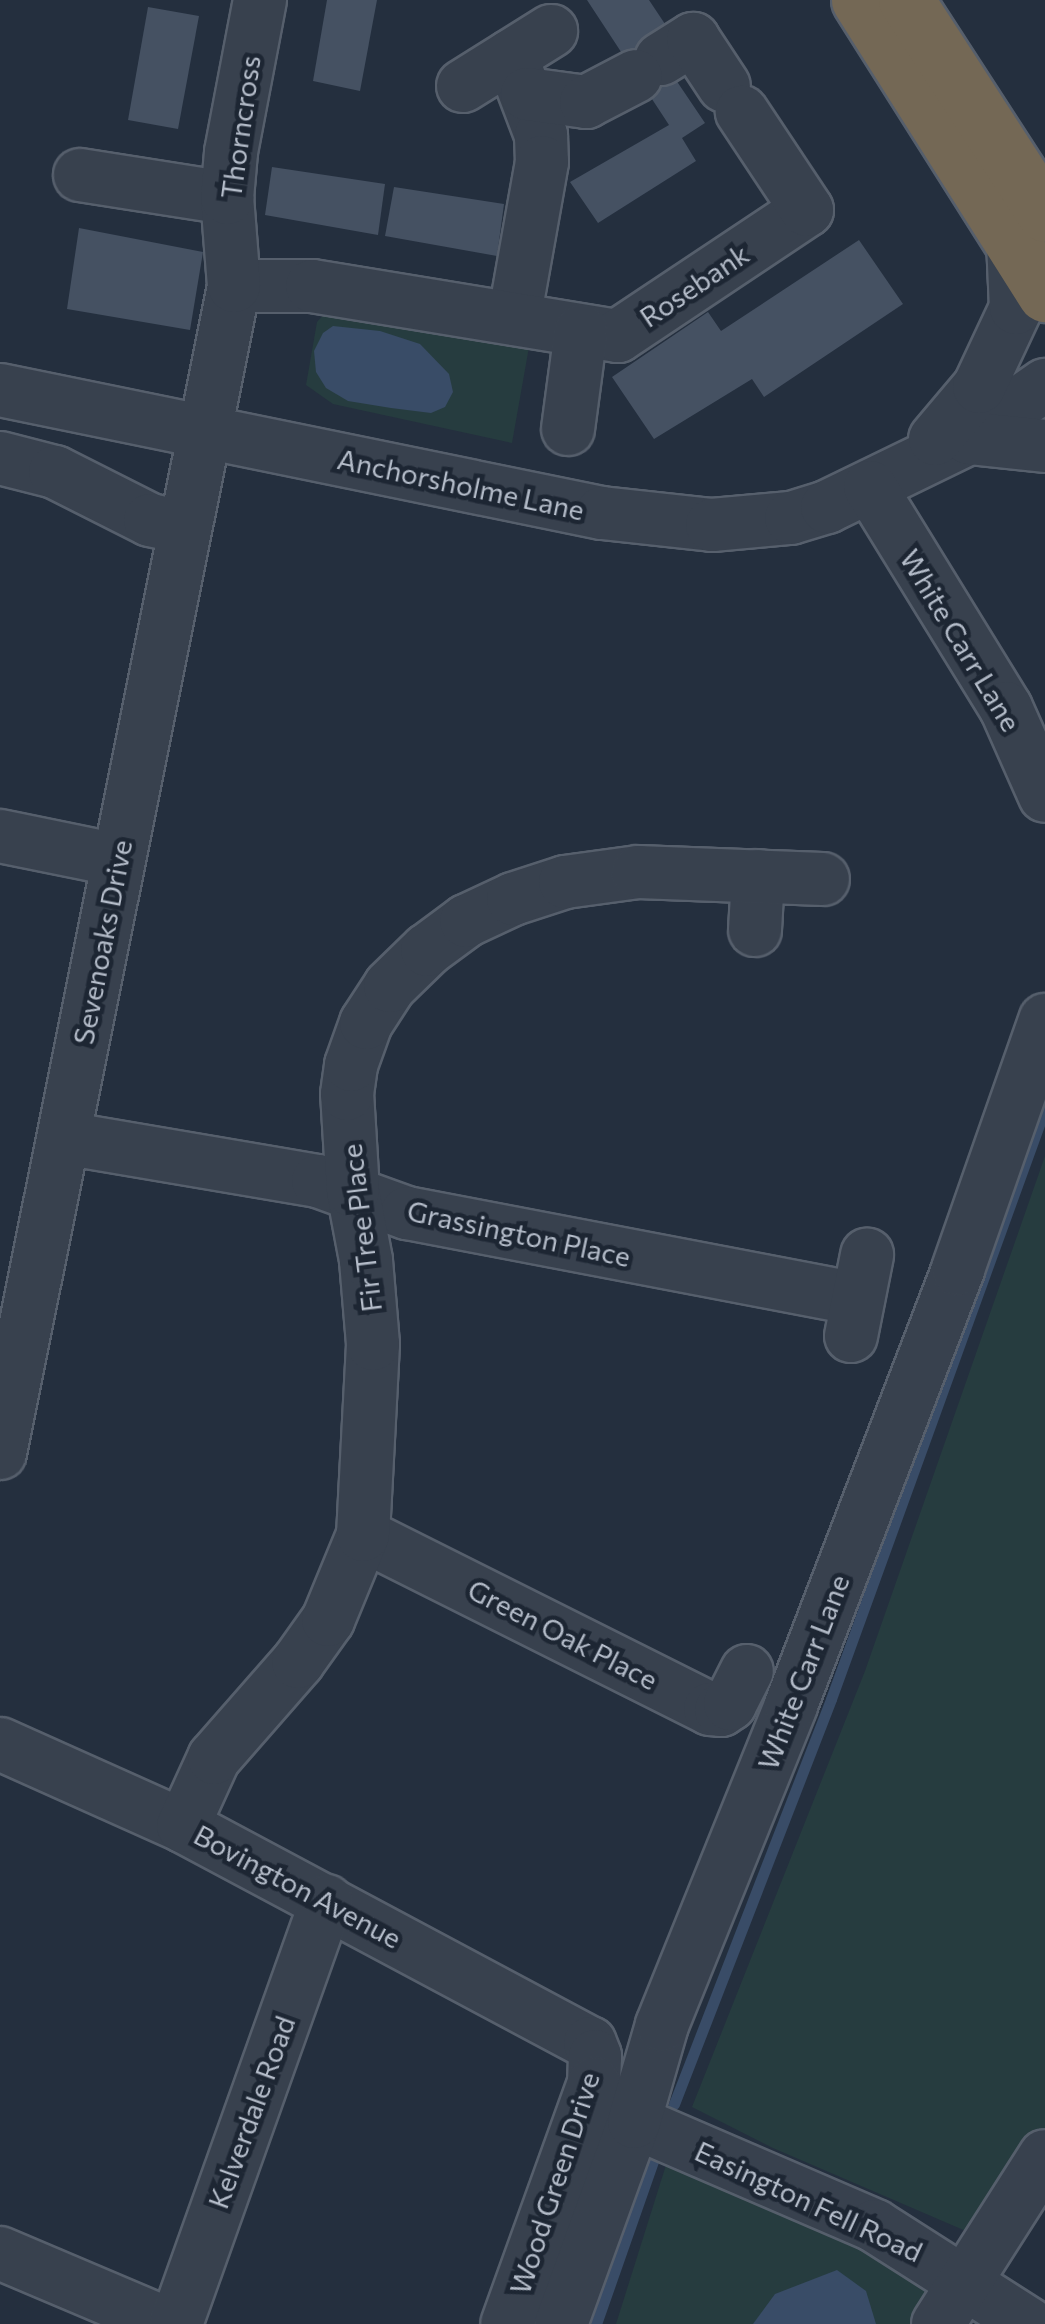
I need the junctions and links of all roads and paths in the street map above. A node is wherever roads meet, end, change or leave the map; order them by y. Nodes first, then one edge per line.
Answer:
1 (260, 0) edge
2 (859, 0) edge
3 (906, 0) edge
4 (530, 60) junction
5 (463, 86) dead end
6 (80, 175) dead end
7 (227, 198) junction
8 (1029, 228) edge
9 (234, 286) junction
10 (1045, 294) edge
11 (514, 319) junction
12 (581, 331) junction
13 (1045, 385) edge
14 (0, 390) edge
15 (568, 430) dead end
16 (204, 432) junction
17 (969, 438) junction
18 (1045, 446) edge
19 (0, 458) edge
20 (892, 475) junction
21 (183, 527) junction
22 (1045, 796) edge
23 (0, 836) edge
24 (118, 860) junction
25 (758, 876) junction
26 (823, 879) dead end
27 (755, 930) dead end
28 (1045, 1020) edge
29 (64, 1138) junction
30 (354, 1190) junction
31 (859, 1297) dead end
32 (0, 1453) edge
33 (363, 1534) junction
34 (747, 1671) dead end
35 (0, 1744) edge
36 (183, 1826) junction
37 (327, 1901) junction
38 (590, 2043) joint
39 (634, 2122) junction
40 (1045, 2156) edge
41 (0, 2253) edge
42 (951, 2302) edge
43 (167, 2324) edge
44 (176, 2324) edge
45 (507, 2324) edge
46 (561, 2324) edge
47 (1029, 2324) edge

1 - 7 street, Thorncross
2 - 8 highway
3 - 8 highway
4 - 5 street
4 - 11 street
4 - 12 street, Rosebank
6 - 7 street
7 - 9 street, Thorncross
8 - 10 highway
8 - 20 street, Anchorsholme Lane
9 - 11 street, Rosebank
9 - 16 street, Thorncross
11 - 12 street, Rosebank
12 - 15 street
13 - 17 street, Anchorsholme Lane
14 - 16 street, Anchorsholme Lane
16 - 20 street, Anchorsholme Lane
16 - 21 street, Sevenoaks Drive
17 - 18 street
17 - 20 street, Anchorsholme Lane
19 - 21 street
20 - 22 street, White Carr Lane
21 - 24 street, Sevenoaks Drive
23 - 24 street
24 - 29 street, Sevenoaks Drive
25 - 26 street, Fir Tree Place
25 - 27 street
25 - 30 street, Fir Tree Place
28 - 39 street, White Carr Lane
29 - 30 street, Grassington Place
29 - 32 street, Sevenoaks Drive
30 - 31 street, Grassington Place
30 - 33 street, Fir Tree Place
33 - 34 street, Green Oak Place
33 - 36 street, Fir Tree Place
35 - 36 street, Bovington Avenue
36 - 37 street, Bovington Avenue
37 - 38 street, Bovington Avenue
37 - 44 street, Kelverdale Road
38 - 45 street, Wood Green Drive
39 - 42 street, Easington Fell Road
39 - 46 street, White Carr Lane
40 - 42 street
41 - 43 street
42 - 47 street, Easington Fell Road

